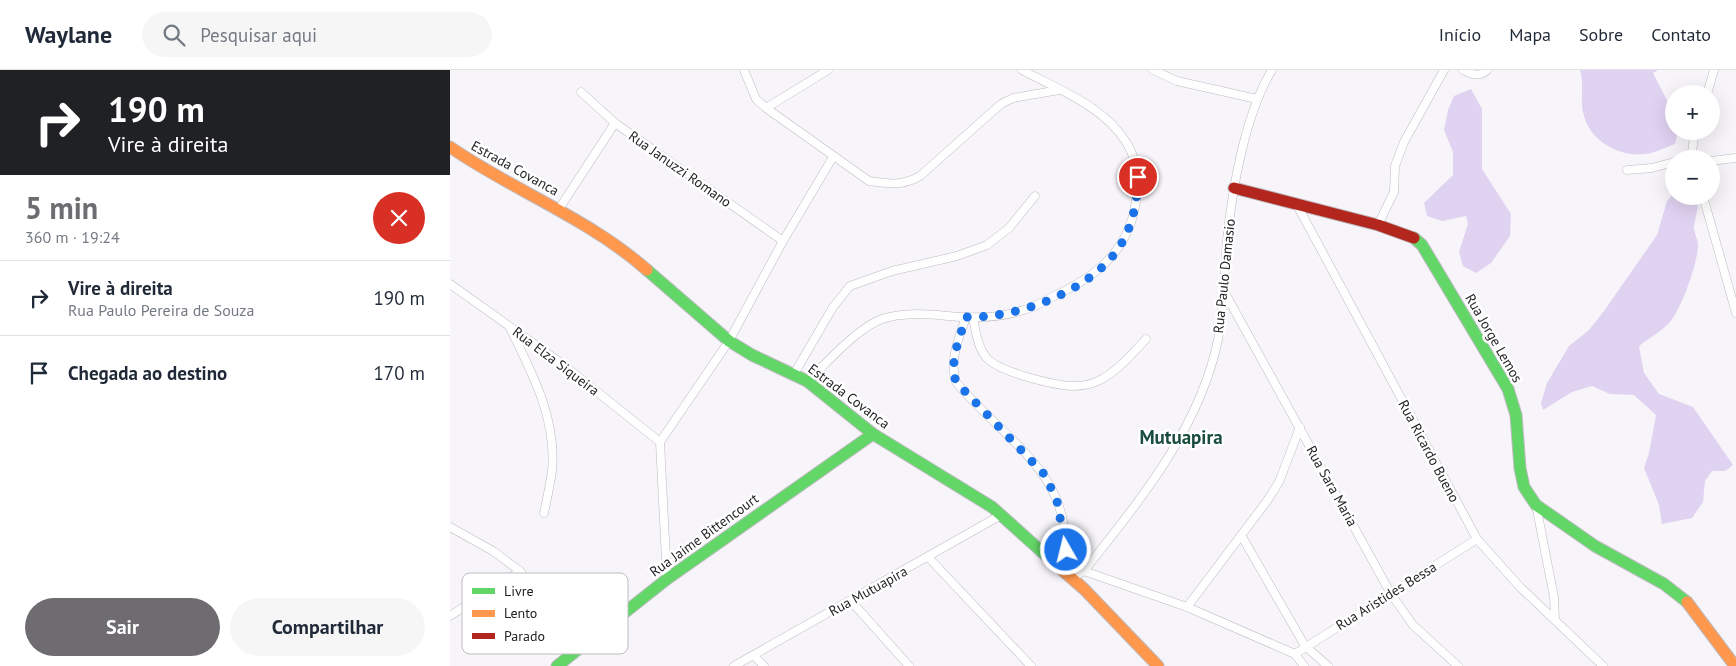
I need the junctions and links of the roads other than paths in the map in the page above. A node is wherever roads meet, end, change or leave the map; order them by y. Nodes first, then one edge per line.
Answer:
1 (744, 70) edge
2 (828, 70) edge
3 (1022, 70) edge
4 (1153, 70) edge
5 (1272, 70) edge
6 (1444, 70) edge
7 (1463, 70) edge
8 (1487, 70) edge
9 (1714, 70) edge
10 (1710, 85) edge
11 (1059, 90) junction
12 (581, 92) dead end
13 (1257, 99) junction
14 (766, 108) junction
15 (615, 123) junction
16 (450, 147) edge
17 (833, 157) junction
18 (1736, 158) edge
19 (1720, 160) edge
20 (1665, 164) edge
21 (1627, 170) dead end
22 (1234, 188) junction
23 (1035, 196) dead end
24 (1297, 205) junction
25 (1706, 205) edge
26 (559, 209) junction
27 (1378, 225) junction
28 (783, 241) junction
29 (450, 284) edge
30 (1226, 293) junction
31 (1733, 293) edge
32 (1736, 313) edge
33 (970, 318) junction
34 (509, 326) junction
35 (1146, 339) dead end
36 (729, 341) junction
37 (794, 374) junction
38 (807, 381) junction
39 (1300, 427) junction
40 (872, 434) junction
41 (660, 442) junction
42 (1536, 506) junction
43 (544, 513) dead end
44 (1002, 515) junction
45 (450, 527) edge
46 (1241, 535) junction
47 (1476, 539) junction
48 (929, 558) junction
49 (520, 571) joint
50 (1084, 571) junction
51 (517, 573) edge
52 (1067, 574) junction
53 (667, 579) junction
54 (1391, 594) junction
55 (850, 601) junction
56 (1187, 607) junction
57 (462, 608) edge
58 (628, 610) edge
59 (450, 616) edge
60 (1555, 620) junction
61 (1305, 646) junction
62 (572, 654) edge
63 (1295, 654) junction
64 (754, 656) junction
65 (557, 666) edge
66 (734, 666) edge
67 (764, 666) edge
68 (909, 666) edge
69 (1031, 666) edge
70 (1158, 666) edge
71 (1304, 666) edge
72 (1328, 666) edge
73 (1458, 666) edge
74 (1603, 666) edge
75 (1735, 666) edge

1 - 14 street
2 - 14 street
3 - 11 street
4 - 13 street
5 - 13 street, Rua Paulo Damasio
6 - 27 street
7 - 8 street
9 - 10 street
11 - 17 street
11 - 33 street
12 - 15 street, Rua Januzzi Romano
13 - 22 street, Rua Paulo Damasio
14 - 17 street
15 - 26 street
15 - 28 street, Rua Januzzi Romano
16 - 26 street, Estrada Covanca
17 - 28 street
18 - 19 street
20 - 21 street
22 - 24 street, Rua Jorge Lemos
22 - 30 street, Rua Paulo Damasio
23 - 37 street
24 - 27 street, Rua Jorge Lemos
24 - 47 street, Rua Ricardo Bueno
25 - 31 street
26 - 36 street, Estrada Covanca
27 - 42 street, Rua Jorge Lemos
28 - 36 street
29 - 34 street, Rua Elza Siqueira
30 - 39 street, Rua Sara Maria
30 - 50 street, Rua Paulo Damasio
31 - 32 street
33 - 35 street
33 - 38 street
33 - 52 street
34 - 41 street, Rua Elza Siqueira
34 - 43 street
36 - 37 street, Estrada Covanca
36 - 41 street
37 - 38 street, Estrada Covanca
38 - 40 street, Estrada Covanca
39 - 46 street
39 - 54 street, Rua Sara Maria
40 - 44 street, Estrada Covanca
40 - 53 street, Rua Jaime Bittencourt
41 - 53 street
42 - 60 street
42 - 75 street, Rua Jorge Lemos
44 - 48 street, Rua Mutuapira
44 - 52 street, Estrada Covanca
45 - 49 street
46 - 56 street
46 - 61 street
47 - 54 street, Rua Aristides Bessa
47 - 60 street, Rua Ricardo Bueno
48 - 55 street, Rua Mutuapira
48 - 69 street
49 - 51 street
50 - 52 street
50 - 56 street
52 - 70 street, Estrada Covanca
53 - 58 street, Rua Jaime Bittencourt
54 - 61 street, Rua Aristides Bessa
54 - 73 street, Rua Sara Maria
55 - 64 street, Rua Mutuapira
55 - 68 street
56 - 63 street
57 - 59 street
60 - 74 street, Rua Ricardo Bueno
61 - 63 street, Rua Aristides Bessa
61 - 72 street
62 - 65 street, Rua Jaime Bittencourt
63 - 71 street
64 - 66 street, Rua Mutuapira
64 - 67 street

